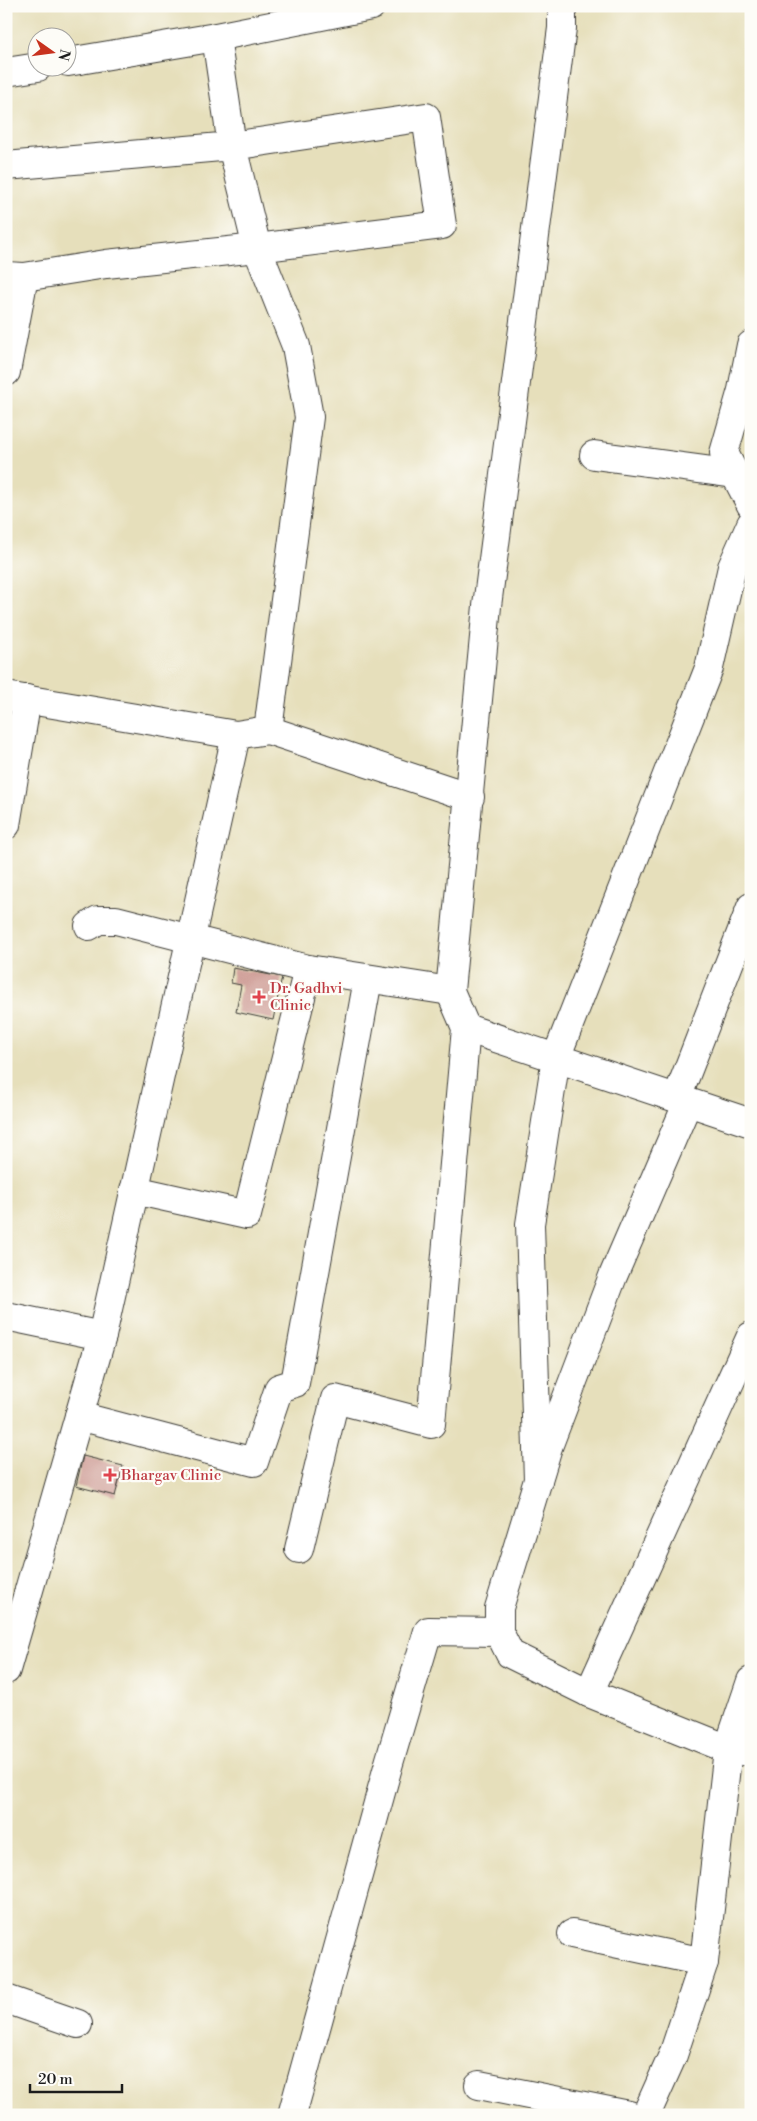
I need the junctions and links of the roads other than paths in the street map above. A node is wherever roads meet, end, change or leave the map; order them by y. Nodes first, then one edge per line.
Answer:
1 (371, 6) edge
2 (562, 6) edge
3 (216, 38) junction
4 (78, 60) edge
5 (28, 69) edge
6 (6, 72) edge
7 (232, 146) junction
8 (6, 166) edge
9 (257, 248) junction
10 (15, 277) edge
11 (751, 345) edge
12 (6, 372) edge
13 (594, 455) dead end
14 (735, 474) junction
15 (751, 505) edge
16 (751, 524) edge
17 (16, 697) edge
18 (268, 730) junction
19 (236, 735) junction
20 (470, 796) junction
21 (6, 825) edge
22 (751, 907) edge
23 (89, 926) dead end
24 (190, 940) junction
25 (308, 970) junction
26 (368, 979) junction
27 (450, 991) junction
28 (466, 1028) junction
29 (556, 1058) junction
30 (682, 1100) junction
31 (751, 1123) edge
32 (134, 1190) junction
33 (6, 1316) edge
34 (102, 1336) junction
35 (751, 1336) edge
36 (79, 1416) junction
37 (538, 1480) junction
38 (300, 1549) dead end
39 (500, 1632) junction
40 (6, 1670) edge
41 (751, 1681) edge
42 (589, 1693) junction
43 (740, 1750) edge
44 (572, 1934) dead end
45 (704, 1962) junction
46 (6, 1999) edge
47 (78, 2024) dead end
48 (479, 2085) dead end
49 (292, 2115) edge
50 (629, 2115) edge
51 (646, 2115) edge

1 - 3 street
2 - 20 street
3 - 4 street
3 - 7 street
5 - 6 street
7 - 8 street
7 - 9 street
7 - 9 street
9 - 10 street
9 - 18 street
10 - 12 street
11 - 14 street
13 - 14 street
14 - 15 street
16 - 29 street
17 - 19 street
17 - 21 street
18 - 19 street
18 - 20 street
19 - 24 street
20 - 27 street
22 - 30 street
23 - 24 street
24 - 25 street
24 - 32 street
25 - 26 street
25 - 32 street
26 - 27 street
26 - 36 street
27 - 28 street
28 - 29 street
28 - 38 street
29 - 30 street
29 - 37 street
30 - 31 street
30 - 37 street
32 - 34 street
33 - 34 street
34 - 36 street
35 - 42 street
36 - 40 street
37 - 39 street
39 - 42 street
39 - 49 street
41 - 43 street
42 - 43 street
43 - 45 street
44 - 45 street
45 - 51 street
46 - 47 street
48 - 50 street

